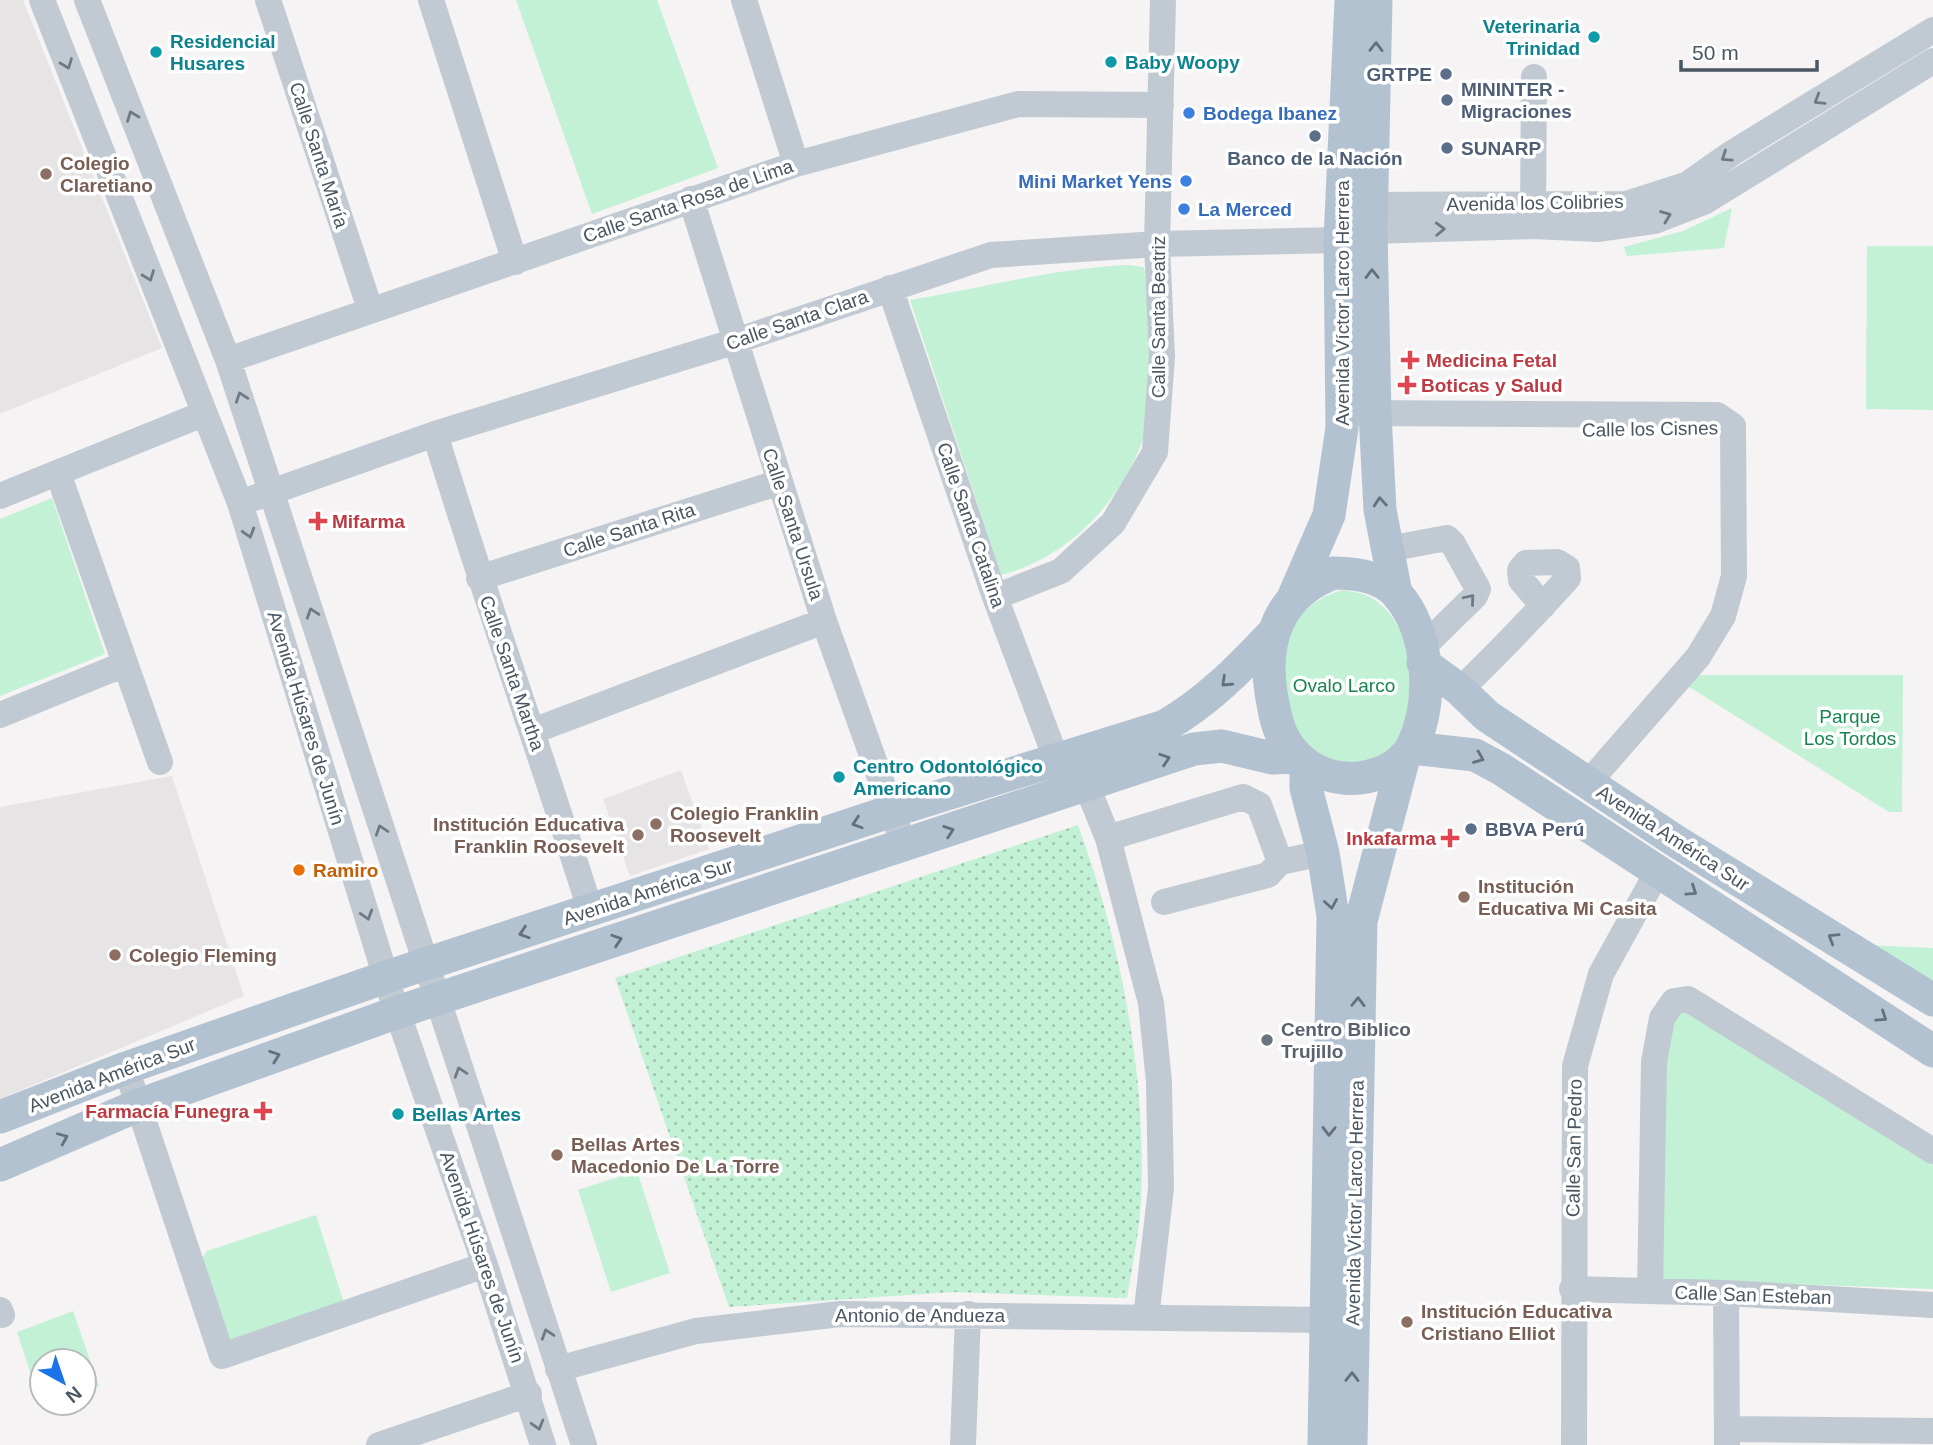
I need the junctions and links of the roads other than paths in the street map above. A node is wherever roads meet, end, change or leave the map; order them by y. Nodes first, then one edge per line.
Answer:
1 (43, 0) edge
2 (87, 0) edge
3 (268, 0) edge
4 (430, 0) edge
5 (744, 0) edge
6 (1163, 0) edge
7 (1351, 0) edge
8 (1376, 0) edge
9 (1933, 30) edge
10 (1933, 61) edge
11 (1534, 77) dead end
12 (1853, 78) junction
13 (1867, 101) junction
14 (1161, 105) junction
15 (796, 164) junction
16 (164, 197) junction
17 (691, 199) junction
18 (1342, 205) junction
19 (123, 211) junction
20 (1533, 215) junction
21 (1373, 218) junction
22 (1340, 240) junction
23 (1157, 244) junction
24 (515, 262) junction
25 (890, 288) junction
26 (370, 310) junction
27 (733, 342) junction
28 (228, 360) junction
29 (203, 414) junction
30 (1342, 420) junction
31 (1376, 421) junction
32 (435, 434) junction
33 (58, 472) junction
34 (780, 482) junction
35 (272, 491) junction
36 (0, 496) edge
37 (240, 503) junction
38 (1388, 549) junction
39 (479, 578) junction
40 (1396, 593) junction
41 (995, 597) junction
42 (1293, 598) junction
43 (1543, 606) dead end
44 (824, 621) junction
45 (1273, 633) junction
46 (1422, 655) junction
47 (125, 664) junction
48 (1460, 690) junction
49 (0, 715) edge
50 (533, 731) junction
51 (1408, 752) junction
52 (1057, 761) junction
53 (1301, 761) junction
54 (160, 762) dead end
55 (1588, 783) junction
56 (1086, 784) junction
57 (892, 811) junction
58 (1108, 838) junction
59 (904, 846) junction
60 (1323, 853) junction
61 (1280, 862) junction
62 (1659, 869) junction
63 (1164, 902) dead end
64 (591, 912) junction
65 (1346, 949) junction
66 (424, 965) junction
67 (386, 977) junction
68 (436, 999) junction
69 (1933, 1000) edge
70 (398, 1012) junction
71 (1933, 1051) edge
72 (126, 1068) junction
73 (139, 1105) junction
74 (0, 1118) edge
75 (1933, 1151) edge
76 (0, 1165) edge
77 (485, 1265) junction
78 (1572, 1289) junction
79 (1650, 1291) junction
80 (1726, 1293) junction
81 (1933, 1305) edge
82 (968, 1314) junction
83 (1146, 1318) junction
84 (1325, 1320) junction
85 (558, 1369) junction
86 (528, 1394) junction
87 (1933, 1430) edge
88 (1727, 1437) edge
89 (386, 1444) edge
90 (543, 1445) edge
91 (584, 1445) edge
92 (963, 1445) edge
93 (1324, 1445) edge
94 (1351, 1445) edge
95 (1574, 1445) edge

1 -> 19 street, Avenida Húsares de Junín
16 -> 2 street, Avenida Húsares de Junín
3 - 26 street, Calle Santa María
4 - 24 street
5 - 15 street
6 - 14 street, Calle Santa Beatriz
7 - 18 main road, Avenida Víctor Larco Herrera
21 -> 8 main road, Avenida Víctor Larco Herrera
9 - 12 street, Avenida los Colibries
10 - 13 street, Avenida los Colibries
11 - 20 street
12 - 13 street
12 -> 20 street, Avenida los Colibries
20 -> 13 street, Avenida los Colibries
14 - 15 street, Calle Santa Rosa de Lima
14 - 23 street, Calle Santa Beatriz
15 - 17 street, Calle Santa Rosa de Lima
16 - 19 street
16 - 28 street, Avenida Húsares de Junín
17 - 24 street, Calle Santa Rosa de Lima
17 - 27 street, Calle Santa Ursula
18 - 21 street, Avenida los Colibries
18 - 22 main road, Avenida Víctor Larco Herrera
19 -> 29 street, Avenida Húsares de Junín
20 - 21 street, Avenida los Colibries
21 - 22 street, Calle Santa Clara
31 -> 21 main road, Avenida Víctor Larco Herrera
22 - 23 street, Calle Santa Clara
22 - 30 main road, Avenida Víctor Larco Herrera
23 - 25 street, Calle Santa Clara
23 - 41 street, Calle Santa Beatriz
24 - 26 street, Calle Santa Rosa de Lima
25 - 27 street, Calle Santa Clara
25 - 41 street, Calle Santa Catalina
26 - 28 street, Calle Santa Rosa de Lima
27 - 32 street, Calle Santa Clara
27 - 34 street, Calle Santa Ursula
35 -> 28 street, Avenida Húsares de Junín
29 - 33 street
29 - 37 street, Avenida Húsares de Junín
30 - 31 street, Calle los Cisnes
30 - 42 main road, Avenida Víctor Larco Herrera
38 -> 31 main road, Avenida Víctor Larco Herrera
31 - 55 street, Calle los Cisnes
32 - 35 street, Calle Santa Clara
32 - 39 street, Calle Santa Martha
33 - 36 street
33 - 47 street
34 - 39 street, Calle Santa Rita
34 - 44 street, Calle Santa Ursula
35 - 37 street, Calle Santa Clara
66 -> 35 street, Avenida Húsares de Junín
37 -> 67 street, Avenida Húsares de Junín
38 - 40 main road, Avenida Víctor Larco Herrera
46 -> 38 street
39 - 50 street, Calle Santa Martha
40 - 42 main road
40 - 46 main road
41 - 52 street, Calle Santa Catalina
42 - 45 main road
43 - 48 street
44 - 50 street
44 - 57 street, Calle Santa Ursula
45 -> 52 main road, Avenida América Sur
45 - 53 main road
46 - 48 main road, Avenida América Sur
46 - 51 main road
47 - 49 street
47 - 54 street
48 - 55 main road, Avenida América Sur
50 - 64 street, Calle Santa Martha
51 - 53 main road
51 -> 62 main road, Avenida América Sur
51 - 65 main road, Avenida Víctor Larco Herrera
52 - 57 main road, Avenida América Sur
56 -> 53 main road, Avenida América Sur
53 - 60 main road, Avenida Víctor Larco Herrera
69 -> 55 main road, Avenida América Sur
56 - 58 street
59 -> 56 main road, Avenida América Sur
57 - 59 street, Calle Santa Ursula
57 -> 64 main road, Avenida América Sur
58 - 61 street
58 - 83 street
68 -> 59 main road, Avenida América Sur
60 - 61 street
60 -> 65 main road, Avenida Víctor Larco Herrera
61 - 63 street
62 -> 71 main road, Avenida América Sur
62 - 78 street, Calle San Pedro
64 -> 66 main road, Avenida América Sur
65 -> 84 main road, Avenida Víctor Larco Herrera
94 -> 65 main road, Avenida Víctor Larco Herrera
66 - 67 main road, Avenida América Sur
66 - 68 street, Avenida Húsares de Junín
67 - 70 street, Avenida Húsares de Junín
67 - 72 main road, Avenida América Sur
68 - 70 main road, Avenida América Sur
85 -> 68 street, Avenida Húsares de Junín
73 -> 70 main road, Avenida América Sur
70 - 77 street, Avenida Húsares de Junín
72 - 73 street
72 - 74 main road, Avenida América Sur
76 -> 73 main road, Avenida América Sur
73 - 77 street
75 - 79 street
77 - 86 street, Avenida Húsares de Junín
78 - 79 street, Calle San Esteban
78 - 95 street, Calle San Pedro
79 - 80 street, Calle San Esteban
80 - 81 street, Calle San Esteban
80 - 88 street
82 - 83 street, Antonio de Andueza
82 - 85 street, Antonio de Andueza
82 - 92 street
83 - 84 street, Antonio de Andueza
84 - 93 main road, Avenida Víctor Larco Herrera
85 - 91 street, Avenida Húsares de Junín
86 - 89 street
86 -> 90 street, Avenida Húsares de Junín
87 - 88 street

